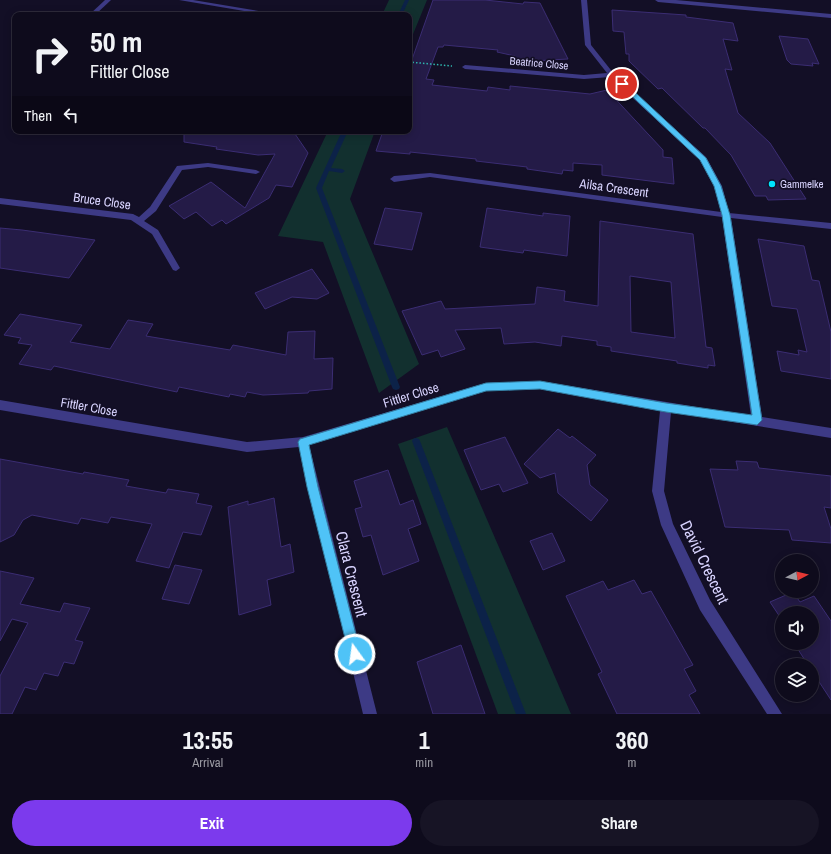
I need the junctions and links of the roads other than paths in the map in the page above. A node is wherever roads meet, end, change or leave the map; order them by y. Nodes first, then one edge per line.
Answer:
1 (108, 0) edge
2 (182, 0) edge
3 (584, 0) edge
4 (658, 0) edge
5 (95, 12) edge
6 (260, 12) edge
7 (831, 16) edge
8 (465, 67) dead end
9 (612, 75) junction
10 (256, 172) dead end
11 (394, 179) dead end
12 (0, 201) edge
13 (726, 215) junction
14 (139, 221) junction
15 (831, 226) edge
16 (176, 268) dead end
17 (0, 405) edge
18 (666, 407) junction
19 (757, 420) junction
20 (831, 433) edge
21 (303, 442) junction
22 (370, 714) edge
23 (775, 714) edge

1 - 5 street
2 - 6 street
3 - 9 street
4 - 7 street
8 - 9 street, Beatrice Close
9 - 13 street
10 - 14 street
11 - 13 street, Ailsa Crescent
12 - 14 street, Bruce Close
13 - 15 street, Ailsa Crescent
13 - 19 street
14 - 16 street, Bruce Close
17 - 21 street, Fittler Close
18 - 19 street, Fittler Close
18 - 21 street, Fittler Close
18 - 23 street, David Crescent
19 - 20 street, Fittler Close
21 - 22 street, Clara Crescent

